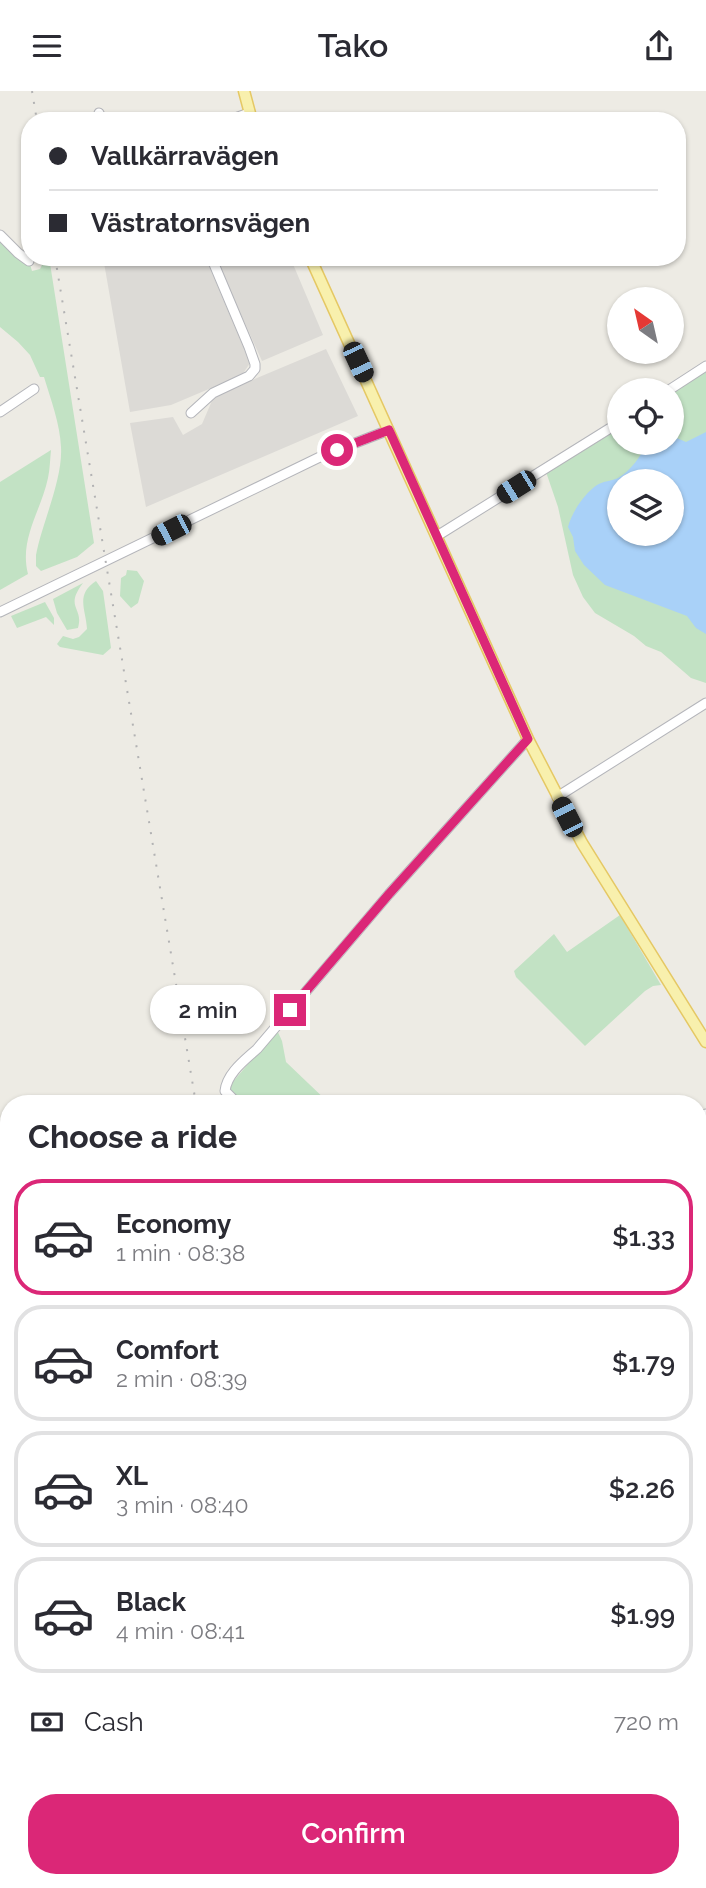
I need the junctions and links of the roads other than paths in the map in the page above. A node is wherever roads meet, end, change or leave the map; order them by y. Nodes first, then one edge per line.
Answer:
1 (244, 91) edge
2 (250, 112) edge
3 (0, 235) edge
4 (21, 254) edge
5 (215, 266) edge
6 (314, 266) edge
7 (706, 366) edge
8 (684, 380) edge
9 (34, 389) dead end
10 (0, 412) edge
11 (191, 412) dead end
12 (389, 430) junction
13 (607, 430) edge
14 (437, 536) junction
15 (0, 612) edge
16 (706, 703) edge
17 (528, 739) junction
18 (557, 797) junction
19 (706, 1042) edge
20 (229, 1095) edge

1 - 2 main road
3 - 4 street
5 - 11 street
6 - 12 main road
7 - 8 street
9 - 10 street
12 - 14 main road
12 - 15 street
13 - 14 street
14 - 17 main road
16 - 18 street
17 - 18 main road
17 - 20 street
18 - 19 main road

